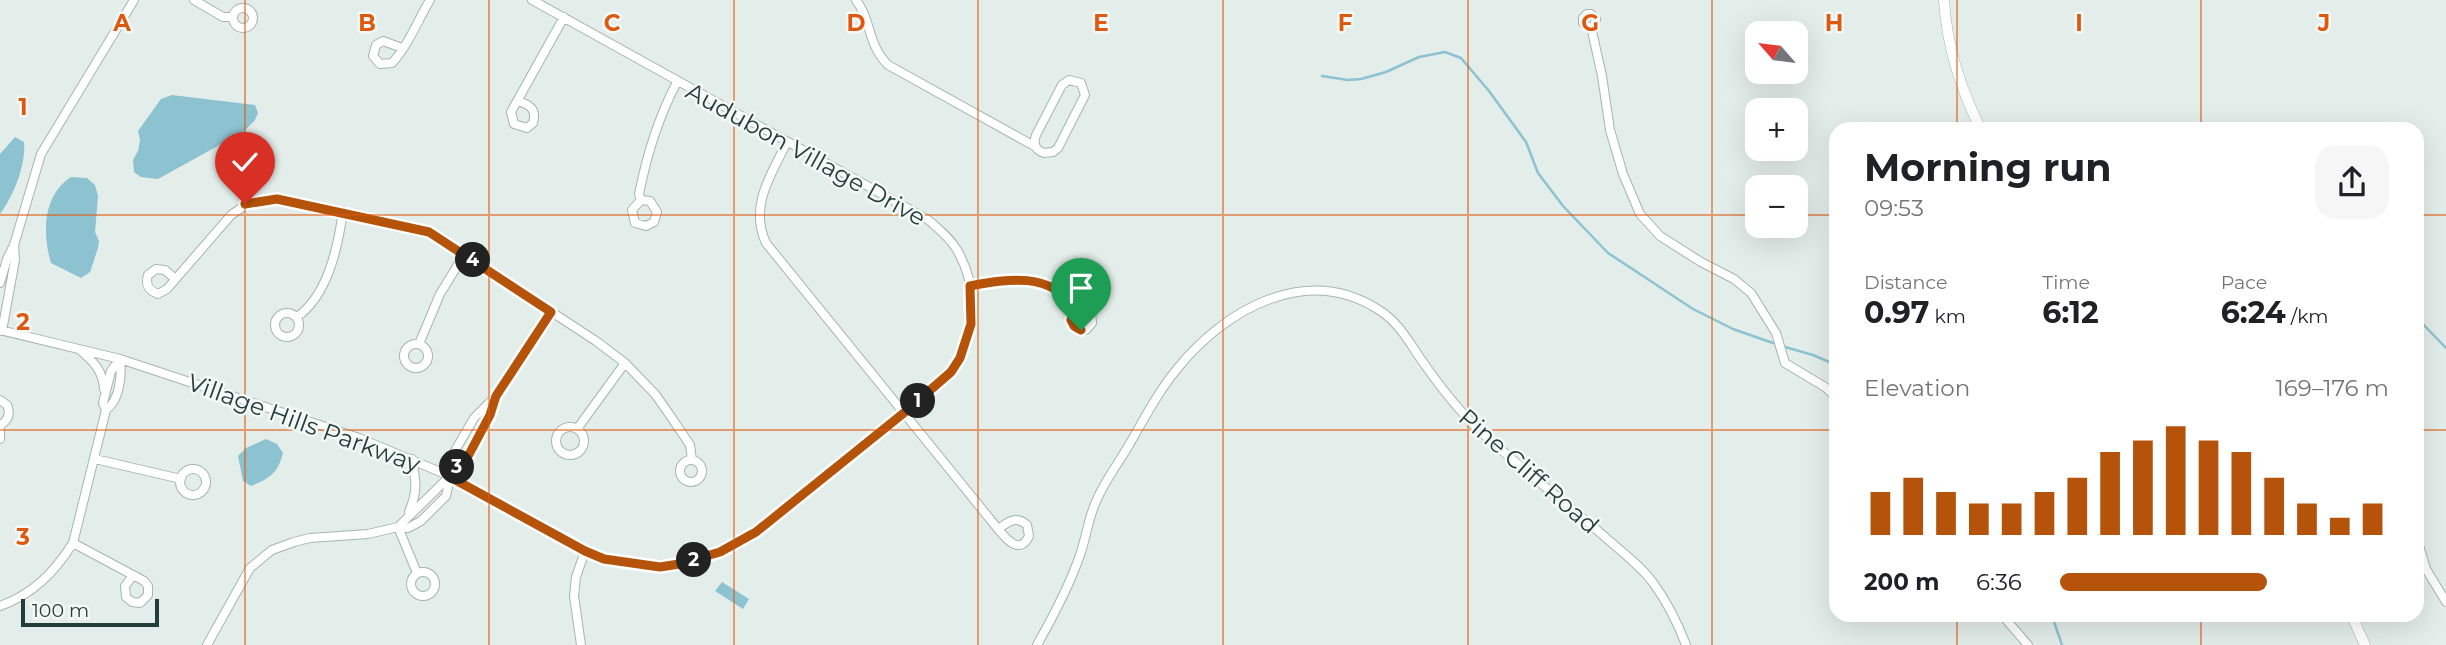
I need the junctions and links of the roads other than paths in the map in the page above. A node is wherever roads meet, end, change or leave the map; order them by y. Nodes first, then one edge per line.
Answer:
1 (134, 0) edge
2 (194, 0) edge
3 (430, 0) edge
4 (532, 0) edge
5 (856, 0) edge
6 (1944, 0) edge
7 (233, 17) dead end
8 (564, 17) junction
9 (1592, 27) dead end
10 (402, 48) junction
11 (677, 82) junction
12 (518, 101) junction
13 (1978, 122) edge
14 (787, 142) junction
15 (1036, 147) junction
16 (641, 200) dead end
17 (343, 211) junction
18 (14, 245) junction
19 (464, 255) junction
20 (174, 278) dead end
21 (0, 283) edge
22 (970, 286) junction
23 (1075, 309) dead end
24 (551, 312) junction
25 (297, 317) dead end
26 (1, 331) edge
27 (419, 344) dead end
28 (79, 349) junction
29 (120, 359) junction
30 (625, 363) junction
31 (1829, 391) edge
32 (104, 396) junction
33 (496, 396) junction
34 (0, 400) edge
35 (106, 410) junction
36 (905, 412) junction
37 (0, 425) edge
38 (577, 429) dead end
39 (0, 439) edge
40 (95, 459) junction
41 (412, 459) junction
42 (692, 460) dead end
43 (451, 473) junction
44 (181, 479) dead end
45 (785, 508) joint
46 (408, 515) junction
47 (398, 527) junction
48 (998, 529) dead end
49 (72, 543) junction
50 (585, 551) junction
51 (2424, 562) edge
52 (417, 573) dead end
53 (136, 578) dead end
54 (2446, 602) edge
55 (0, 606) edge
56 (2008, 622) edge
57 (2355, 622) edge
58 (207, 645) edge
59 (581, 645) edge
60 (1037, 645) edge
61 (1686, 645) edge
62 (2028, 645) edge
63 (2365, 645) edge

1 - 18 street
2 - 7 street
3 - 10 street
4 - 8 street, Audubon Village Drive
5 - 15 street
6 - 13 street
8 - 11 street, Audubon Village Drive
8 - 12 street
9 - 31 street
10 - 10 street
11 - 14 street, Audubon Village Drive
11 - 16 street
12 - 12 street
14 - 22 street, Audubon Village Drive
14 - 36 street
15 - 15 street
17 - 19 street
17 - 20 street
17 - 25 street
18 - 21 street
18 - 26 street
19 - 24 street
19 - 27 street
22 - 23 street
22 - 36 street, Audubon Village Drive
24 - 30 street
24 - 33 street
26 - 28 street, Village Hills Parkway
28 - 29 street, Village Hills Parkway
28 - 32 street
29 - 32 street
29 - 35 street
29 - 41 street, Village Hills Parkway
30 - 38 street
30 - 42 street
32 - 35 street
33 - 43 street
33 - 43 street
34 - 37 street
35 - 40 street
36 - 45 street, Audubon Village Drive
36 - 48 street
37 - 39 street
40 - 44 street
40 - 49 street
41 - 43 street, Village Hills Parkway
41 - 46 street
43 - 46 street
43 - 47 street
43 - 50 street, Village Hills Parkway
45 - 50 street, Village Hills Parkway
46 - 47 street
47 - 52 street
47 - 58 street
49 - 53 street
49 - 55 street
50 - 59 street
51 - 54 street
56 - 62 street
57 - 63 street
60 - 61 street, Pine Cliff Road

